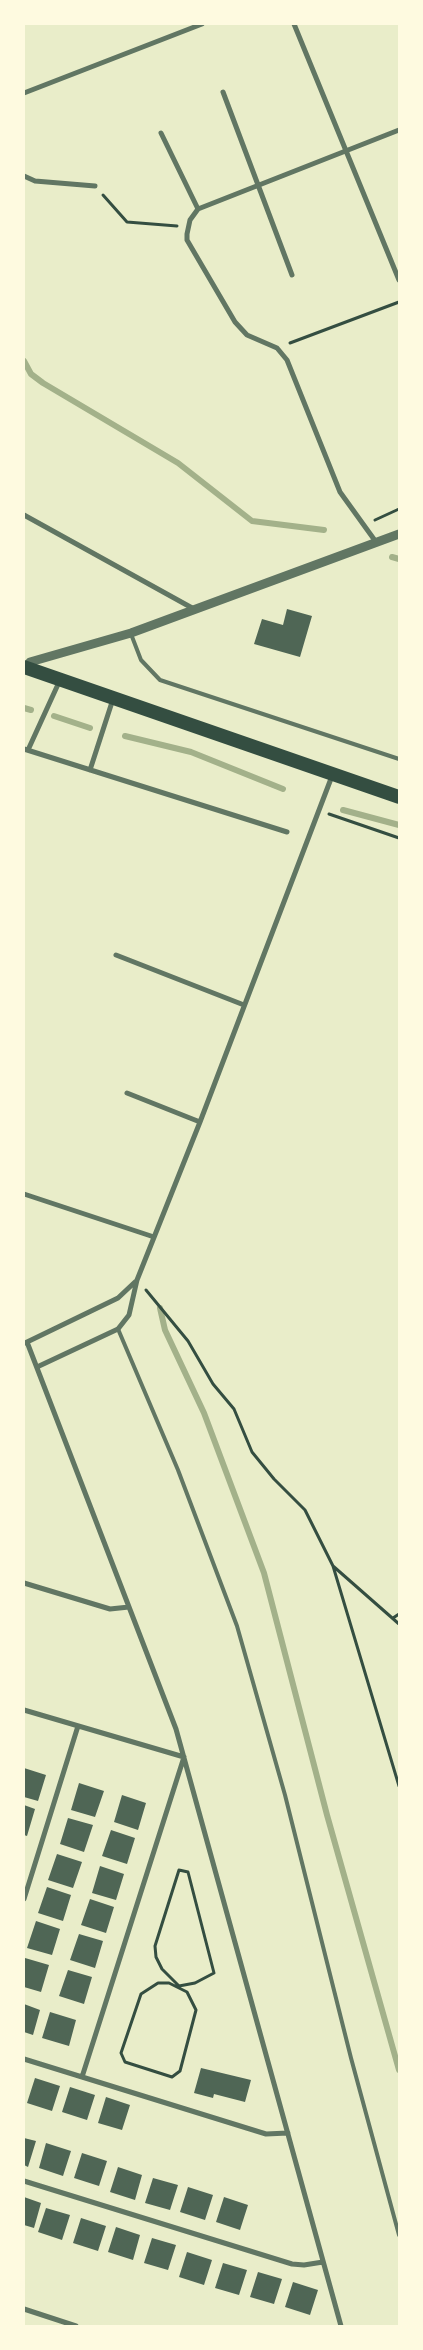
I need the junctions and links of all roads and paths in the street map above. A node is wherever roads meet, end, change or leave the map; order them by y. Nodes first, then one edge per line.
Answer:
1 (202, 24) edge
2 (294, 24) edge
3 (223, 92) dead end
4 (24, 93) edge
5 (399, 130) edge
6 (161, 133) dead end
7 (346, 151) junction
8 (24, 176) edge
9 (259, 185) junction
10 (95, 186) joint
11 (198, 209) junction
12 (187, 226) junction
13 (292, 275) dead end
14 (399, 280) edge
15 (399, 302) edge
16 (277, 348) junction
17 (399, 509) edge
18 (24, 515) edge
19 (363, 525) junction
20 (399, 534) edge
21 (376, 542) junction
22 (194, 609) junction
23 (131, 633) junction
24 (25, 668) edge
25 (60, 680) junction
26 (114, 697) junction
27 (26, 749) edge
28 (399, 759) edge
29 (90, 770) junction
30 (332, 774) junction
31 (399, 797) edge
32 (319, 810) junction
33 (287, 832) dead end
34 (399, 838) edge
35 (116, 955) dead end
36 (244, 1005) junction
37 (127, 1094) dead end
38 (200, 1122) junction
39 (24, 1194) edge
40 (154, 1237) junction
41 (136, 1280) junction
42 (118, 1329) junction
43 (25, 1342) edge
44 (37, 1367) junction
45 (333, 1566) junction
46 (24, 1583) edge
47 (129, 1607) junction
48 (399, 1614) edge
49 (393, 1618) junction
50 (399, 1624) edge
51 (24, 1710) edge
52 (78, 1726) junction
53 (184, 1757) junction
54 (399, 1786) edge
55 (24, 1898) edge
56 (179, 1986) junction
57 (24, 2058) edge
58 (82, 2077) junction
59 (288, 2133) junction
60 (24, 2181) edge
61 (399, 2235) edge
62 (323, 2262) junction
63 (24, 2309) edge
64 (76, 2326) edge
65 (341, 2326) edge

1 - 4 street
2 - 7 street
3 - 9 street
5 - 7 street
6 - 11 street
7 - 9 street
7 - 14 street
8 - 10 street
9 - 11 street
9 - 13 street
10 - 12 path
11 - 12 street
12 - 16 street
15 - 16 path
16 - 19 street
17 - 19 path
18 - 22 street
19 - 21 street
20 - 21 street
21 - 22 street
22 - 23 street
23 - 24 street
23 - 28 lane
24 - 25 highway
25 - 26 highway
25 - 27 street
26 - 29 street
26 - 30 highway
27 - 29 street
29 - 33 street
30 - 31 highway
30 - 32 street
32 - 34 path
32 - 36 street
35 - 36 street
36 - 38 street
37 - 38 street
38 - 40 street
39 - 40 street
40 - 41 street
41 - 42 street
41 - 43 street
41 - 45 path
42 - 44 street
42 - 61 lane
43 - 44 street
44 - 47 street
45 - 49 path
45 - 54 path
46 - 47 street
47 - 53 street
48 - 49 path
49 - 50 path
51 - 52 street
52 - 53 street
52 - 55 street
53 - 58 street
53 - 59 street
56 - 56 path
56 - 56 path
57 - 58 street
58 - 59 street
59 - 62 street
60 - 62 street
62 - 65 street
63 - 64 street

